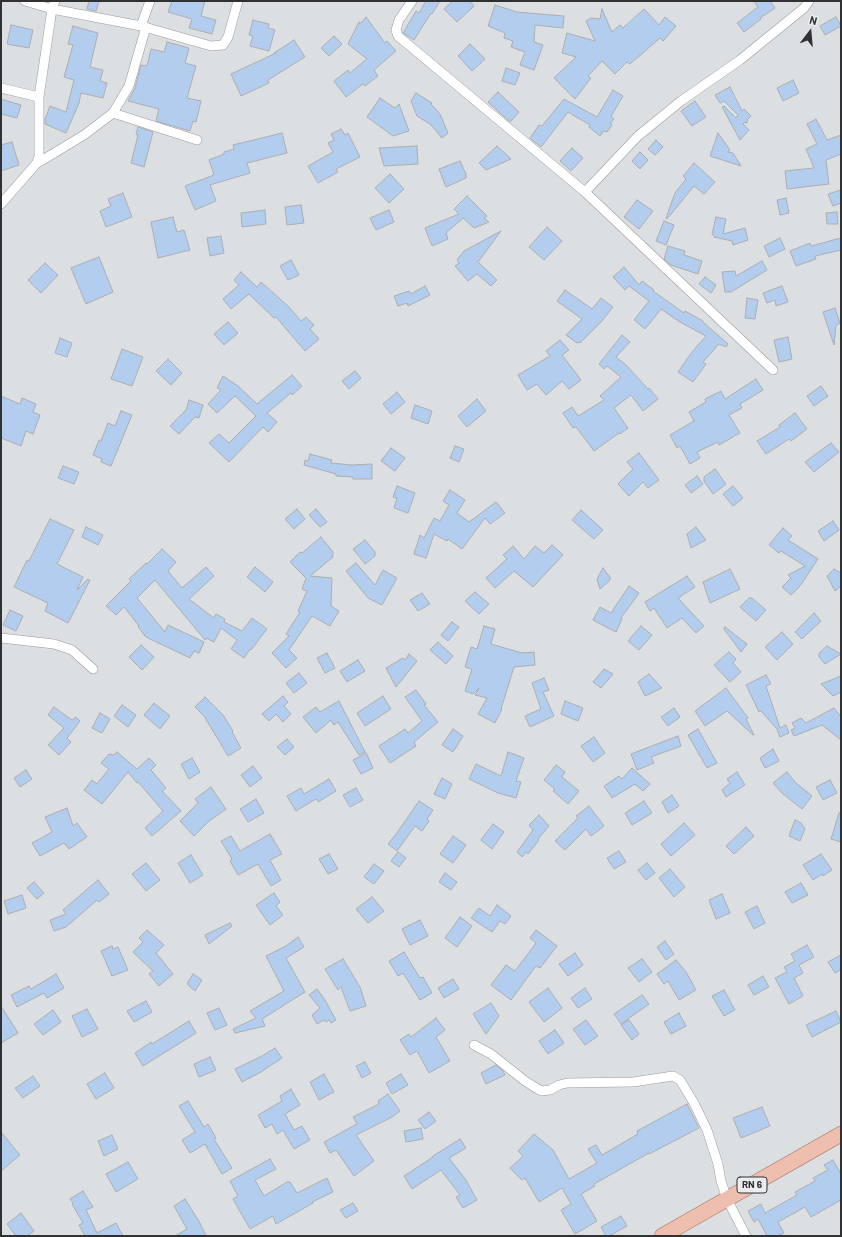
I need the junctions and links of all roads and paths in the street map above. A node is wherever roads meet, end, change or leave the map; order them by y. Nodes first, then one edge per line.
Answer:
1 (25, 1) edge
2 (150, 1) edge
3 (238, 1) edge
4 (412, 1) edge
5 (809, 1) edge
6 (54, 5) edge
7 (144, 27) junction
8 (1, 88) edge
9 (39, 97) junction
10 (112, 113) junction
11 (197, 140) dead end
12 (36, 164) junction
13 (585, 192) junction
14 (1, 204) edge
15 (773, 370) dead end
16 (1, 638) edge
17 (93, 669) dead end
18 (474, 1044) dead end
19 (841, 1134) edge
20 (727, 1199) junction
21 (662, 1236) edge
22 (746, 1236) edge

1 - 6 street
2 - 7 street
3 - 7 street
4 - 13 street
5 - 13 street
6 - 7 street
6 - 9 street
7 - 10 street
8 - 9 street
9 - 12 street
10 - 11 street
10 - 12 street
12 - 14 street
13 - 15 street
16 - 17 street
18 - 20 street
19 - 20 main road, RN 6
20 - 21 main road, RN 6
20 - 22 street

